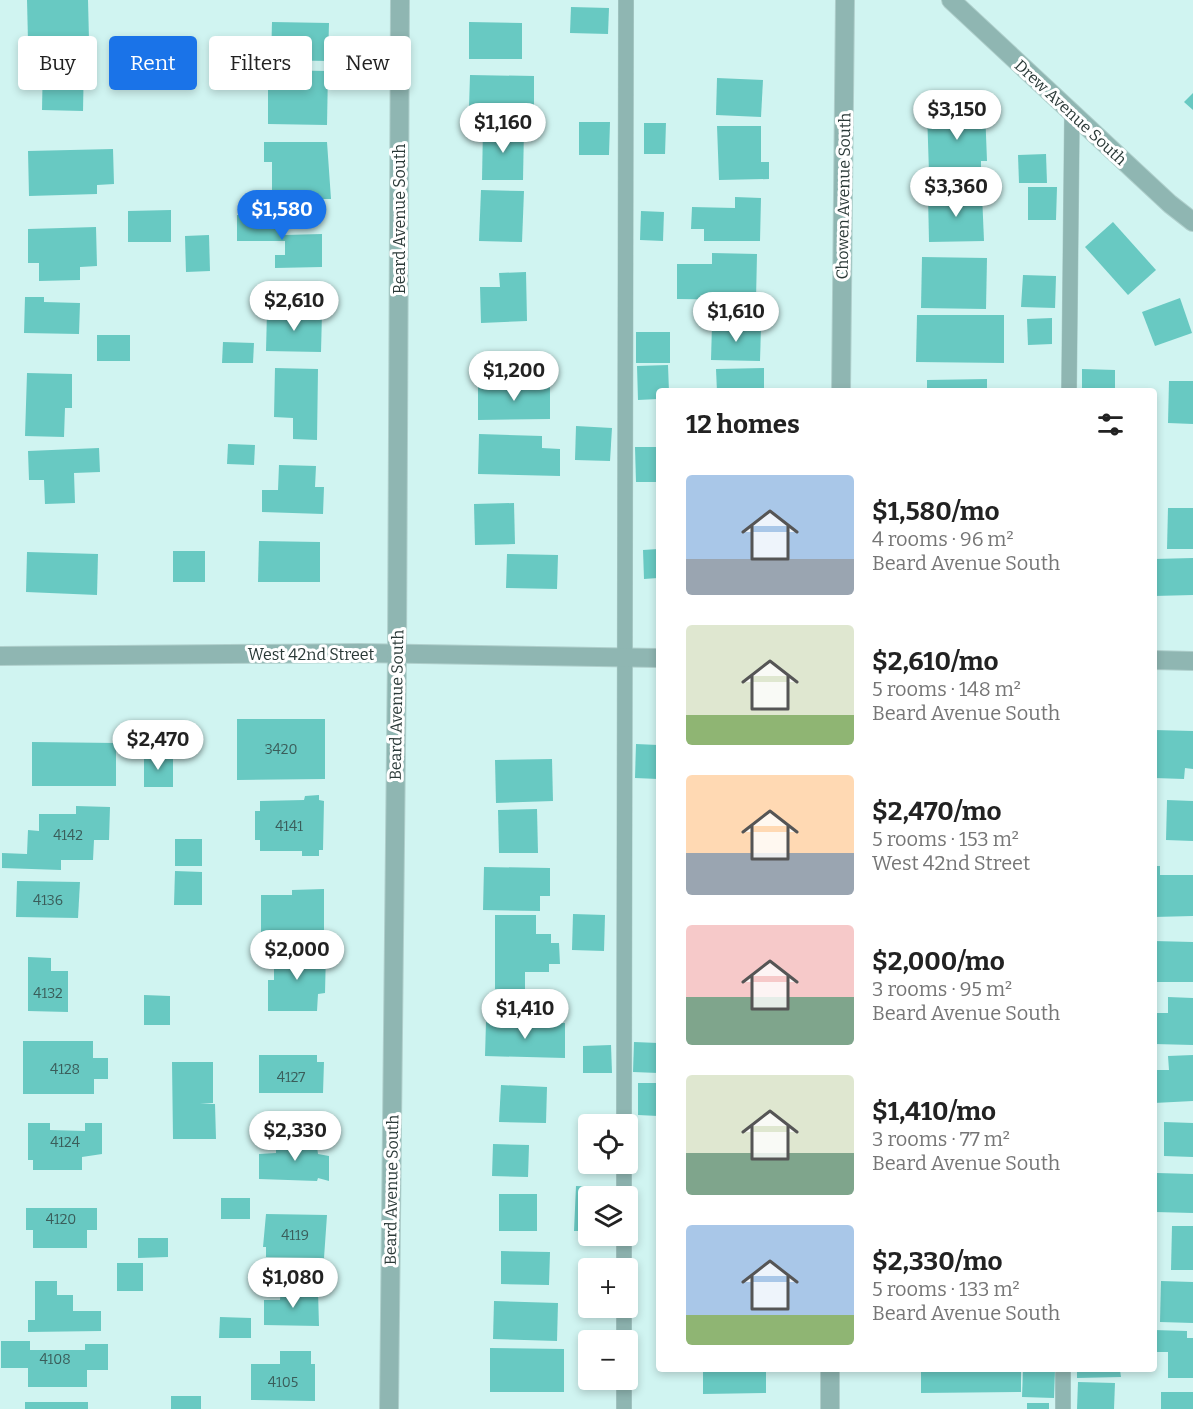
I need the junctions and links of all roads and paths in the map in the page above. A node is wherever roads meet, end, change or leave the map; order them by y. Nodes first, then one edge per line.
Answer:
1 (400, 0) edge
2 (626, 0) edge
3 (845, 0) edge
4 (951, 0) edge
5 (1072, 112) junction
6 (1193, 222) edge
7 (840, 388) edge
8 (1069, 388) edge
9 (398, 654) junction
10 (0, 657) edge
11 (625, 658) junction
12 (656, 658) edge
13 (1157, 660) edge
14 (1193, 661) edge
15 (624, 1114) edge
16 (830, 1372) edge
17 (1063, 1372) edge
18 (624, 1390) edge
19 (389, 1409) edge
20 (624, 1409) edge
21 (830, 1409) edge
22 (1063, 1409) edge

1 - 9 street, Beard Avenue South
2 - 11 lane
3 - 7 street, Chowen Avenue South
4 - 5 street, Drew Avenue South
5 - 6 street, Drew Avenue South
5 - 8 lane
9 - 10 street, West 42nd Street
9 - 11 street, West 42nd Street
9 - 19 street, Beard Avenue South
11 - 12 street, West 42nd Street
11 - 15 lane
13 - 14 street
16 - 21 street
17 - 22 lane
18 - 20 lane

